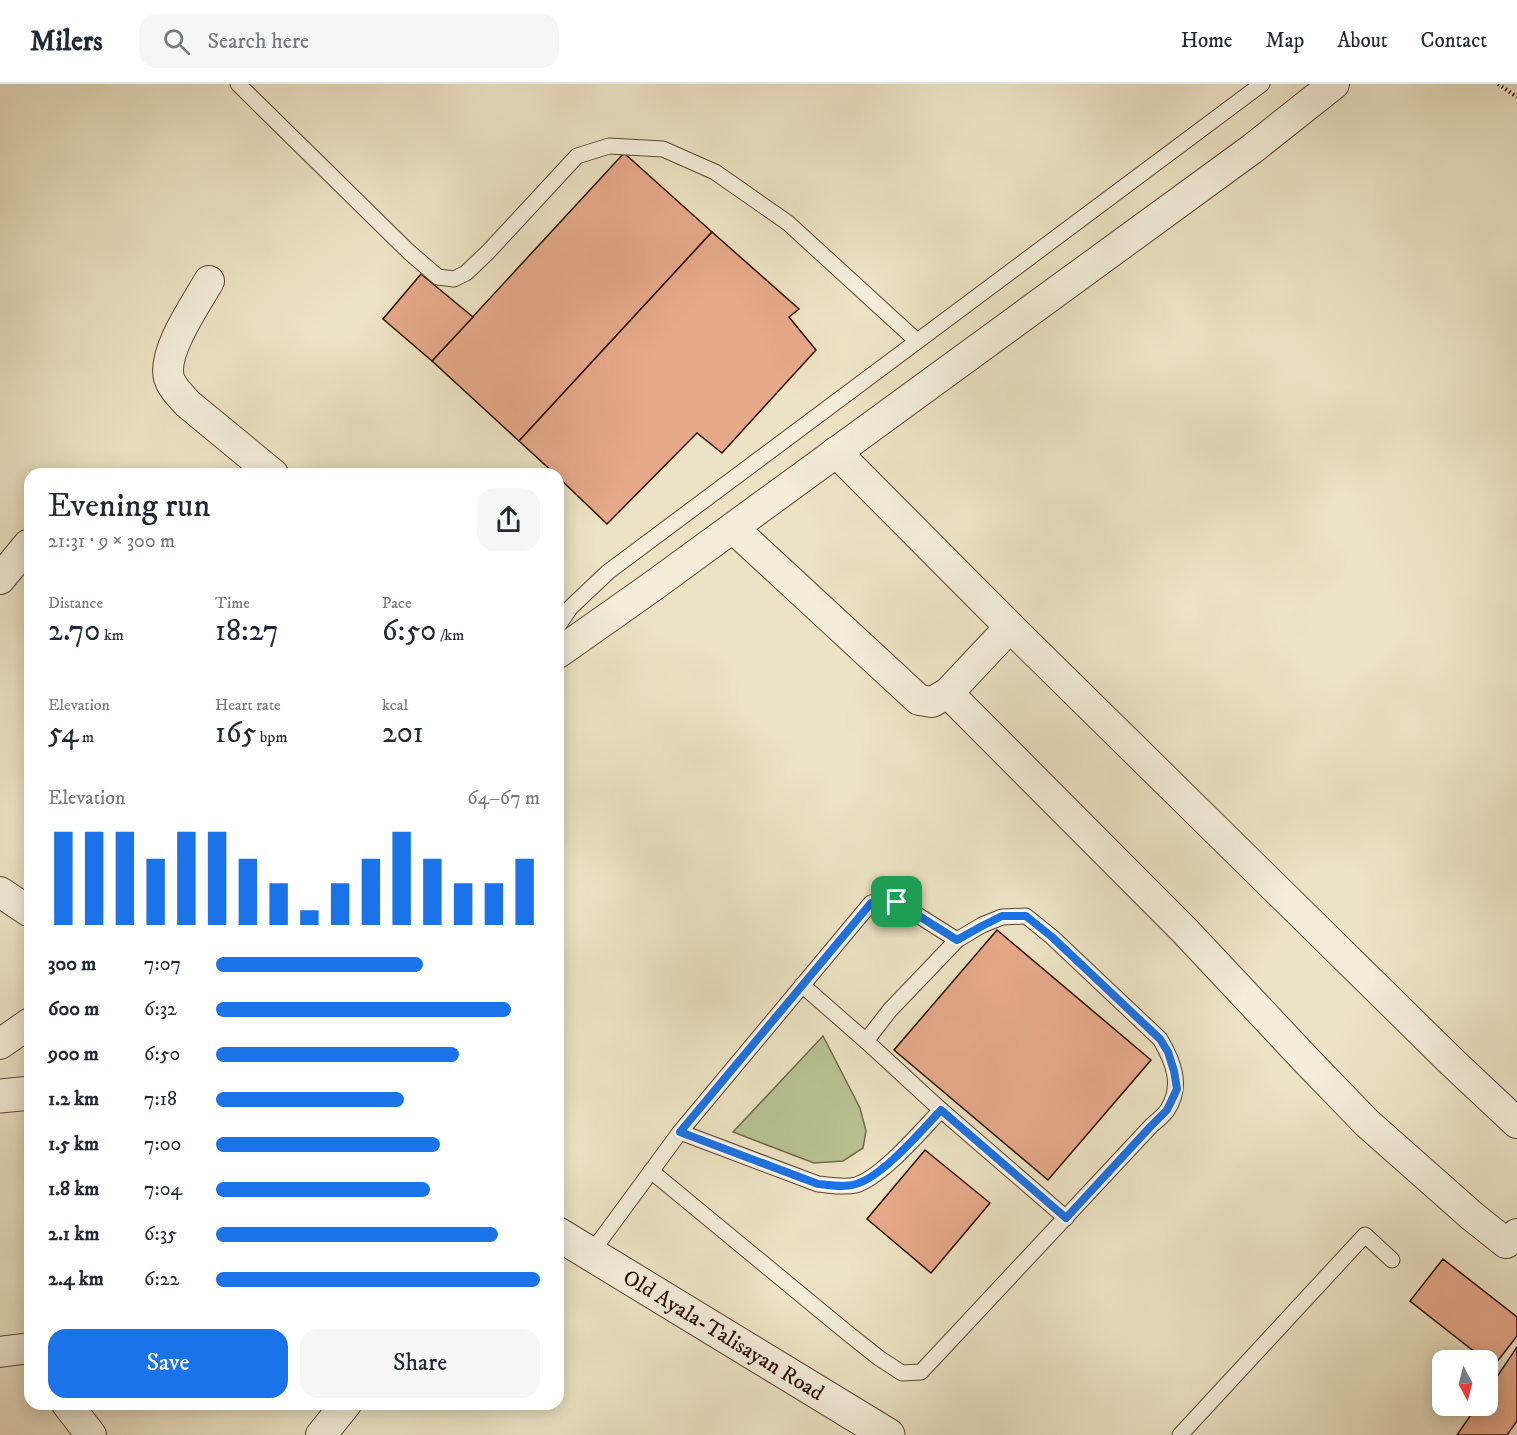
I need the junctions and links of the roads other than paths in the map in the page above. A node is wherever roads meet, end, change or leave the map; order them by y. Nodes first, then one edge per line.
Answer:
1 (238, 84) edge
2 (1262, 84) edge
3 (1334, 84) edge
4 (209, 281) dead end
5 (917, 341) junction
6 (836, 452) junction
7 (266, 468) edge
8 (733, 528) junction
9 (24, 550) edge
10 (0, 579) edge
11 (564, 617) edge
12 (1010, 627) junction
13 (564, 649) edge
14 (948, 693) junction
15 (0, 892) edge
16 (24, 908) edge
17 (957, 940) junction
18 (802, 985) junction
19 (24, 1027) edge
20 (866, 1041) junction
21 (0, 1044) edge
22 (24, 1094) edge
23 (0, 1096) edge
24 (941, 1110) junction
25 (1517, 1123) edge
26 (680, 1132) junction
27 (651, 1171) junction
28 (1066, 1218) junction
29 (1517, 1234) edge
30 (564, 1237) edge
31 (591, 1253) junction
32 (1392, 1260) dead end
33 (71, 1410) edge
34 (341, 1410) edge
35 (91, 1435) edge
36 (321, 1435) edge
37 (888, 1435) edge
38 (1180, 1435) edge

1 - 5 lane
2 - 5 lane
3 - 6 street
4 - 7 street
5 - 11 lane
6 - 8 street
6 - 12 street
8 - 13 street
8 - 14 street
9 - 10 street
12 - 14 street
12 - 25 street
14 - 29 street
15 - 16 street
17 - 18 lane
17 - 20 lane
17 - 28 lane
18 - 20 lane
18 - 26 lane
19 - 21 street
20 - 24 lane
22 - 23 street
24 - 26 lane
24 - 28 lane
26 - 27 lane
27 - 28 lane
27 - 31 lane
30 - 31 street, Old Ayala-Talisayan Road
31 - 37 street, Old Ayala-Talisayan Road
32 - 38 lane
33 - 35 street
34 - 36 street

